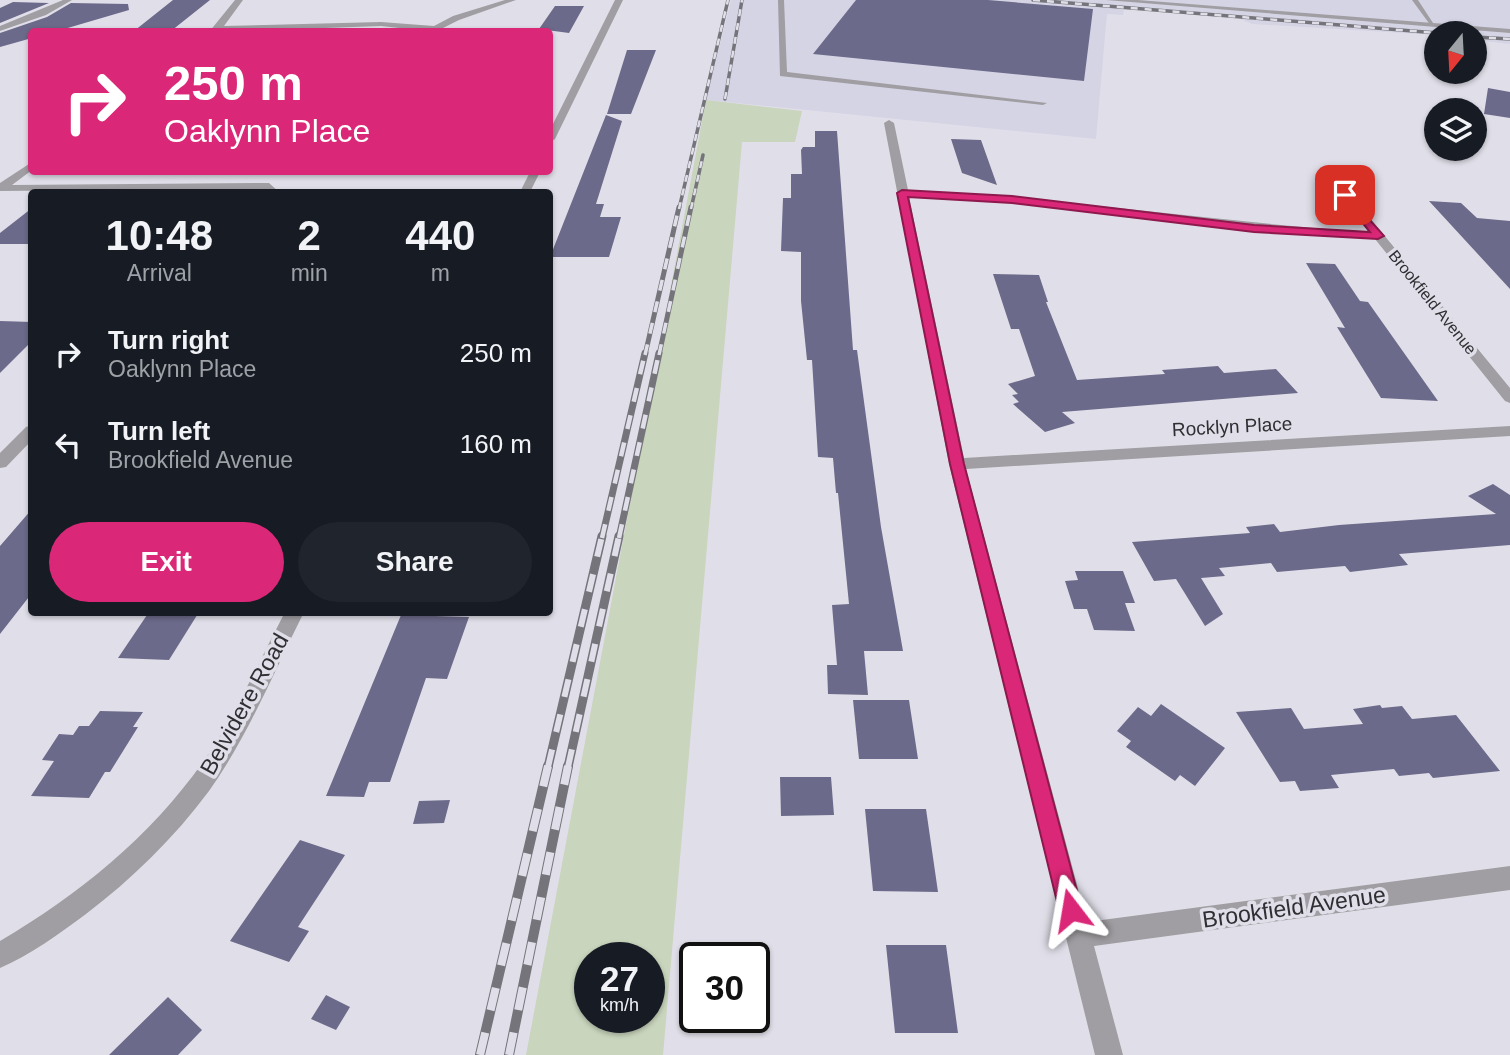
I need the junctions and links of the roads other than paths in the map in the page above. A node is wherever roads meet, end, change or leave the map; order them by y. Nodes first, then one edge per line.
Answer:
1 (68, 0) edge
2 (239, 0) edge
3 (512, 0) edge
4 (619, 0) edge
5 (781, 0) edge
6 (1110, 0) edge
7 (1415, 0) edge
8 (1154, 2) edge
9 (1430, 21) edge
10 (1424, 24) edge
11 (217, 28) edge
12 (262, 28) edge
13 (417, 28) edge
14 (436, 28) edge
15 (0, 29) edge
16 (1488, 29) edge
17 (1510, 31) edge
18 (1043, 103) dead end
19 (889, 123) dead end
20 (553, 133) edge
21 (28, 168) edge
22 (1328, 174) dead end
23 (0, 188) edge
24 (271, 189) edge
25 (902, 193) junction
26 (1378, 236) junction
27 (1510, 398) edge
28 (1510, 430) edge
29 (28, 434) edge
30 (0, 463) edge
31 (957, 464) junction
32 (293, 616) edge
33 (1510, 878) edge
34 (1077, 936) junction
35 (0, 955) edge
36 (1109, 1055) edge

1 - 15 street
2 - 11 street
3 - 14 street
4 - 20 street
5 - 18 lane
6 - 8 street
7 - 9 lane
8 - 10 street
12 - 13 street
16 - 17 street
19 - 25 street
21 - 23 street
22 - 26 street, Brookfield Avenue
23 - 24 street
25 - 26 street
25 - 31 street
26 - 27 street, Brookfield Avenue
28 - 31 street, Rocklyn Place
29 - 30 street
31 - 34 street
32 - 35 street, Belvidere Road
33 - 34 street, Brookfield Avenue
34 - 36 street

